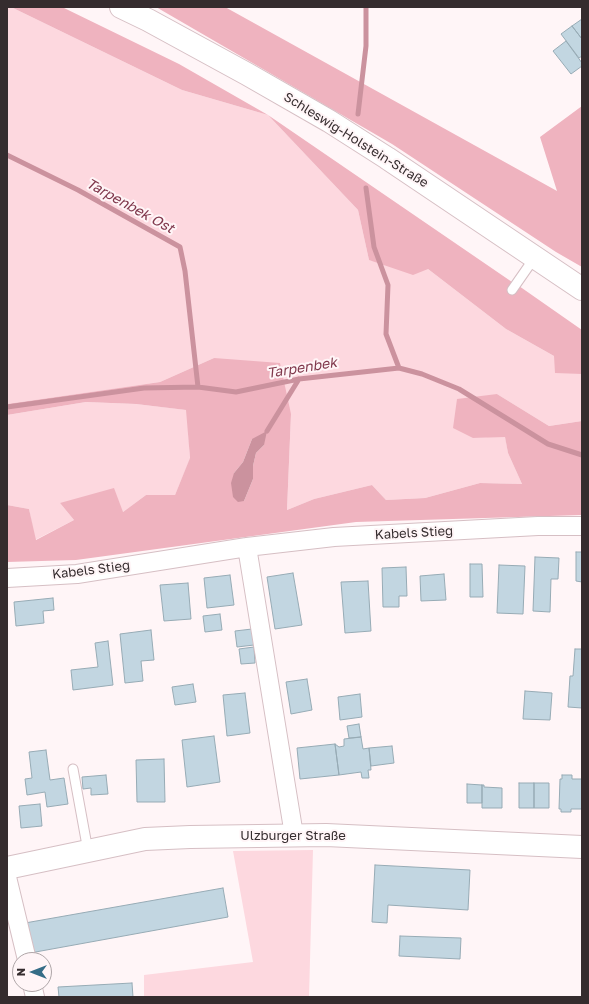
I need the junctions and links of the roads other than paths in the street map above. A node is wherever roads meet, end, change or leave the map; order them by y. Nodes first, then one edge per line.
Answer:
1 (121, 7) edge
2 (535, 258) junction
3 (582, 289) edge
4 (512, 290) dead end
5 (582, 526) edge
6 (246, 547) junction
7 (7, 578) edge
8 (73, 769) dead end
9 (294, 835) junction
10 (582, 847) edge
11 (88, 851) junction
12 (7, 868) edge
13 (7, 877) edge
14 (24, 952) edge

1 - 2 main road, Schleswig-Holstein-Straße
2 - 3 main road, Schleswig-Holstein-Straße
2 - 4 lane
5 - 6 street, Kabels Stieg
6 - 7 street, Kabels Stieg
6 - 9 street
8 - 11 lane
9 - 10 main road, Ulzburger Straße
9 - 11 main road, Ulzburger Straße
11 - 12 main road, Ulzburger Straße
13 - 14 street

